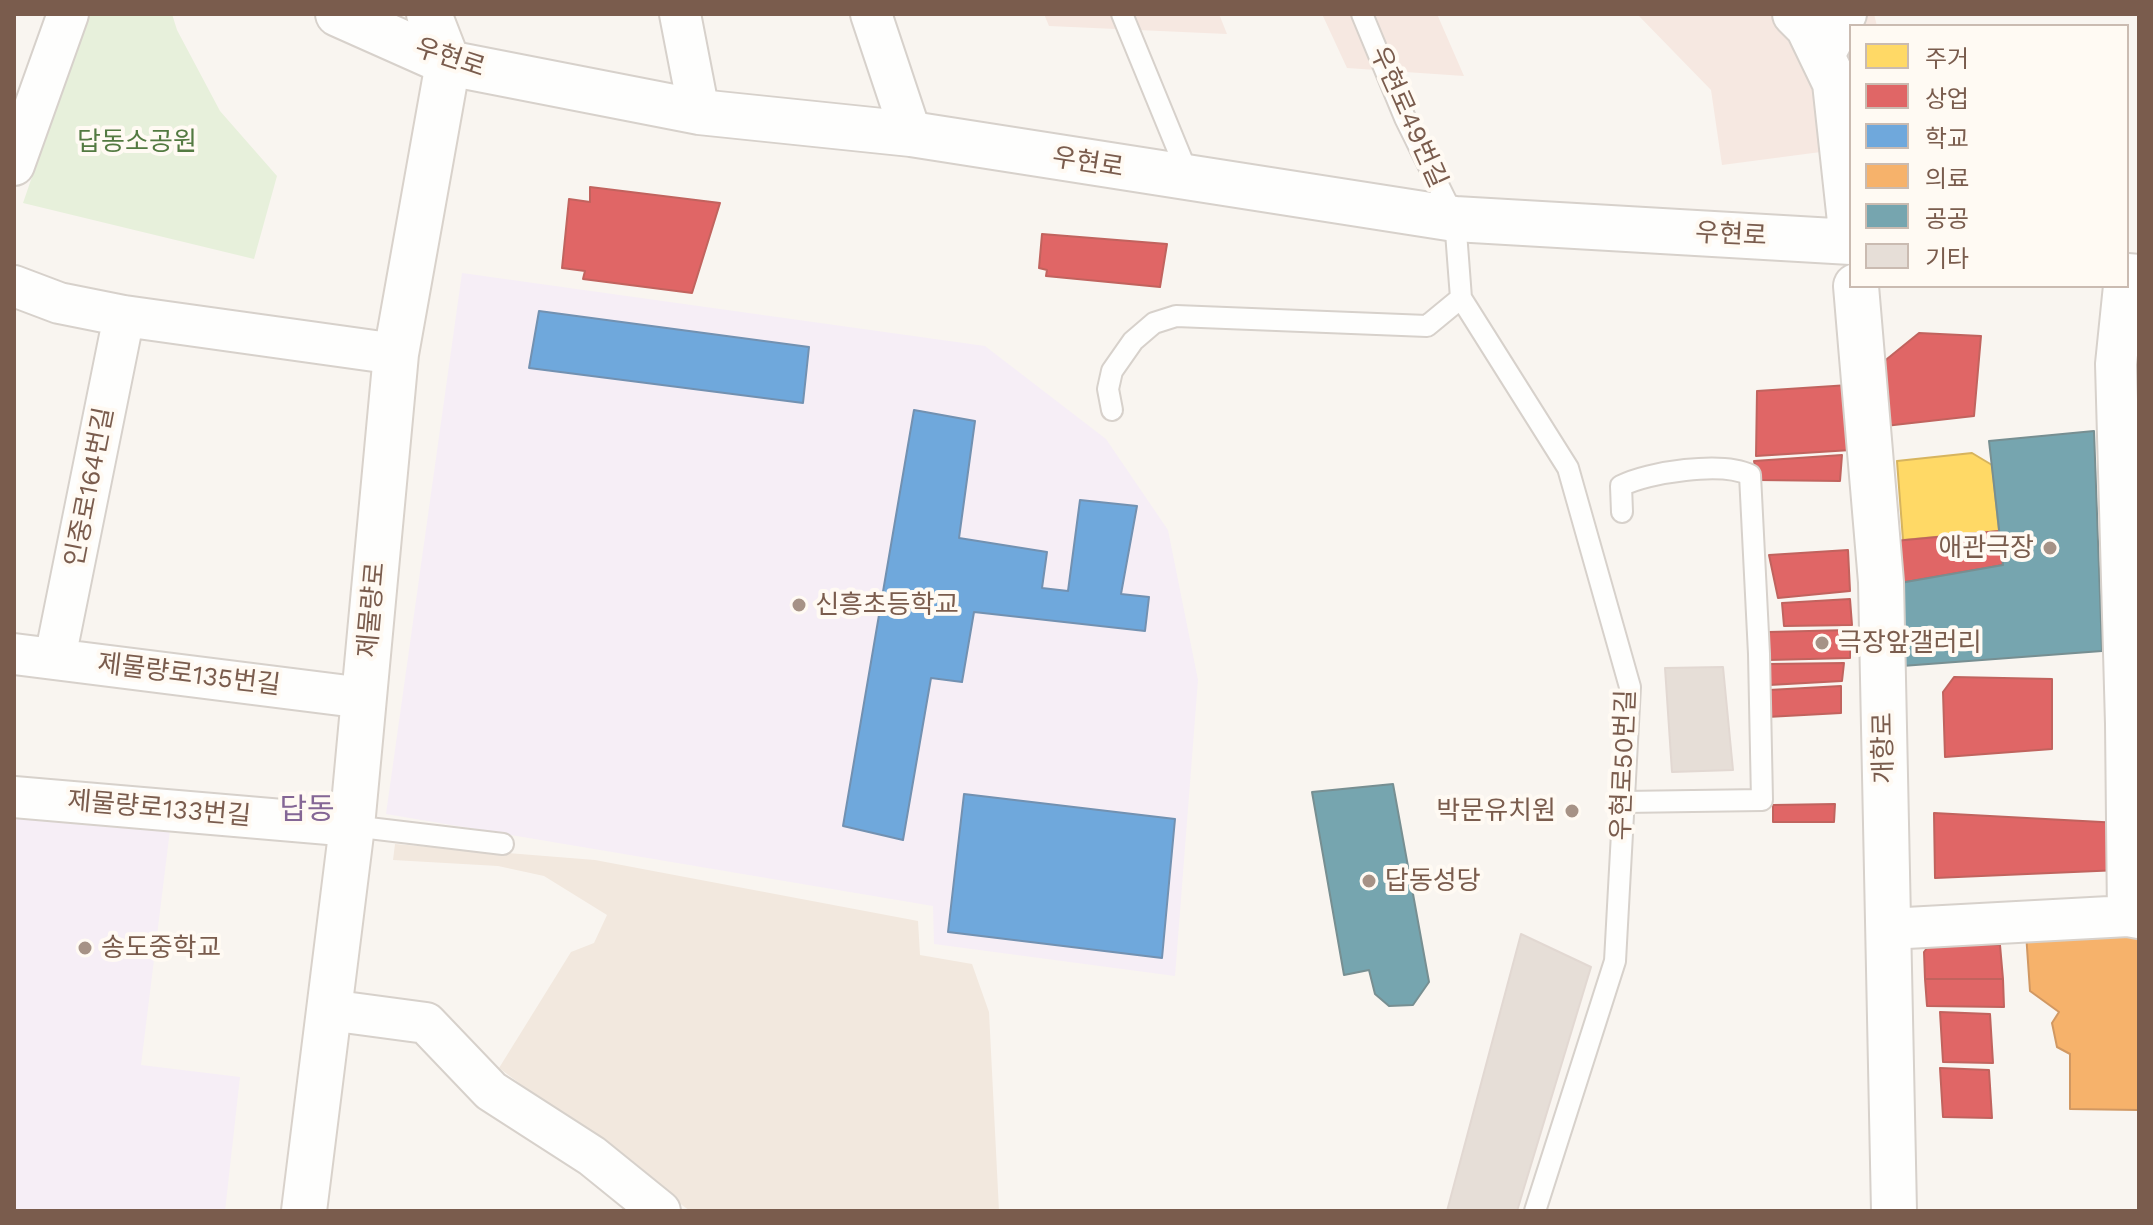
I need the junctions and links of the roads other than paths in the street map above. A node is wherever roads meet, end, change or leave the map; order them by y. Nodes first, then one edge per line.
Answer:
1 (68, 14) edge
2 (338, 14) edge
3 (429, 14) edge
4 (680, 14) edge
5 (871, 14) edge
6 (1122, 14) edge
7 (1362, 14) edge
8 (1795, 14) edge
9 (1846, 14) edge
10 (1823, 57) junction
11 (448, 63) junction
12 (699, 112) junction
13 (911, 134) junction
14 (14, 165) edge
15 (1191, 180) junction
16 (1849, 212) edge
17 (1455, 219) junction
18 (1849, 242) edge
19 (14, 286) edge
20 (1856, 288) edge
21 (2124, 288) edge
22 (1461, 298) junction
23 (124, 316) junction
24 (396, 354) junction
25 (1112, 410) dead end
26 (1622, 512) dead end
27 (14, 654) edge
28 (55, 658) junction
29 (364, 698) junction
30 (14, 797) edge
31 (1624, 802) junction
32 (352, 826) junction
33 (503, 844) dead end
34 (2134, 917) edge
35 (1888, 929) junction
36 (329, 1010) junction
37 (304, 1211) edge
38 (660, 1211) edge
39 (1535, 1211) edge
40 (1894, 1211) edge

1 - 14 street
2 - 11 street, 우현로
3 - 11 street
4 - 12 street
5 - 13 street
6 - 15 lane
7 - 17 lane, 우현로49번길
8 - 10 street
9 - 10 street
10 - 16 street
11 - 12 street, 우현로
11 - 24 street, 제물량로
12 - 13 street, 우현로
13 - 15 street, 우현로
15 - 17 street, 우현로
17 - 18 street, 우현로
17 - 22 lane
19 - 23 street
20 - 35 street, 개항로
21 - 34 street
22 - 25 lane
22 - 31 lane, 우현로50번길
23 - 24 street
23 - 28 street, 인중로164번길
24 - 29 street, 제물량로
26 - 31 lane
27 - 28 street, 제물량로135번길
28 - 29 street, 제물량로135번길
29 - 32 street, 제물량로
30 - 32 street, 제물량로133번길
31 - 39 lane, 우현로50번길
32 - 33 lane
32 - 36 street, 제물량로
34 - 35 street
35 - 40 street, 개항로
36 - 37 street, 제물량로
36 - 38 street

